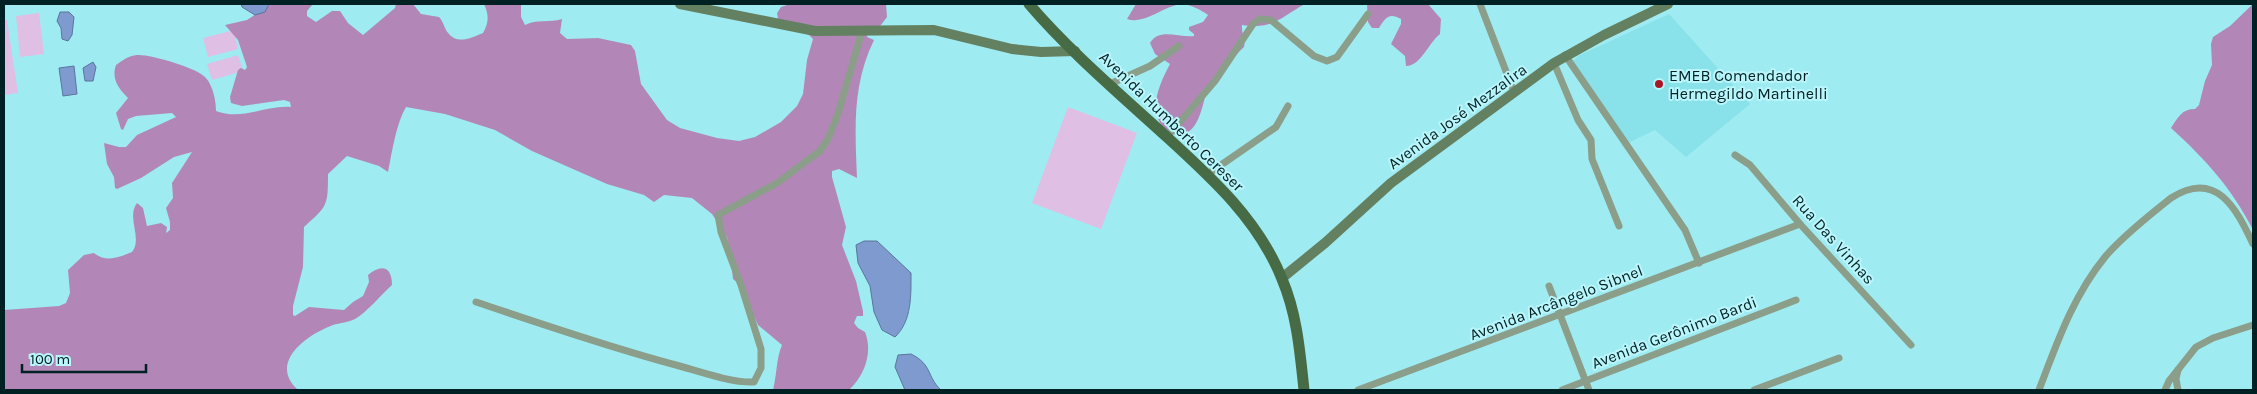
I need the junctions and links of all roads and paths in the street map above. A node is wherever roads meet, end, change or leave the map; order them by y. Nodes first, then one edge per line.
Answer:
1 (680, 4) edge
2 (1029, 4) edge
3 (1480, 4) edge
4 (1668, 4) edge
5 (1368, 14) dead end
6 (862, 31) junction
7 (1179, 46) dead end
8 (1074, 51) junction
9 (1565, 56) junction
10 (1554, 63) junction
11 (1110, 84) junction
12 (1514, 92) junction
13 (1288, 106) dead end
14 (1167, 137) junction
15 (1734, 155) dead end
16 (1208, 174) junction
17 (1800, 224) junction
18 (1619, 226) dead end
19 (2253, 244) edge
20 (1699, 263) junction
21 (1282, 278) junction
22 (1549, 286) dead end
23 (1796, 300) dead end
24 (476, 302) dead end
25 (1560, 315) junction
26 (2253, 325) edge
27 (1911, 345) dead end
28 (1839, 358) dead end
29 (2178, 369) junction
30 (1585, 382) junction
31 (1304, 390) edge
32 (1358, 390) edge
33 (1562, 390) edge
34 (1589, 390) edge
35 (1754, 390) edge
36 (2039, 390) edge
37 (2166, 390) edge
38 (2178, 390) edge

1 - 6 main road
2 - 8 main road, Avenida Humberto Cereser
3 - 12 street
4 - 9 main road, Avenida José Mezzalira
5 - 14 street
6 - 8 main road
6 - 24 street
7 - 11 street
8 - 11 main road, Avenida Humberto Cereser
9 - 10 main road, Avenida José Mezzalira
9 - 20 street
10 - 12 main road, Avenida José Mezzalira
10 - 18 street
11 - 14 main road, Avenida Humberto Cereser
12 - 21 main road, Avenida José Mezzalira
13 - 16 street
14 - 16 main road, Avenida Humberto Cereser
15 - 17 street, Rua Das Vinhas
16 - 21 main road, Avenida Humberto Cereser
17 - 20 street, Avenida Arcângelo Sibnel
17 - 27 street, Rua Das Vinhas
19 - 36 street
20 - 25 street, Avenida Arcângelo Sibnel
21 - 31 main road, Avenida Humberto Cereser
22 - 25 street
23 - 30 street, Avenida Gerônimo Bardi
25 - 30 street
25 - 32 street, Avenida Arcângelo Sibnel
26 - 29 street
28 - 35 street
29 - 37 street
29 - 38 street
30 - 33 street, Avenida Gerônimo Bardi
30 - 34 street

